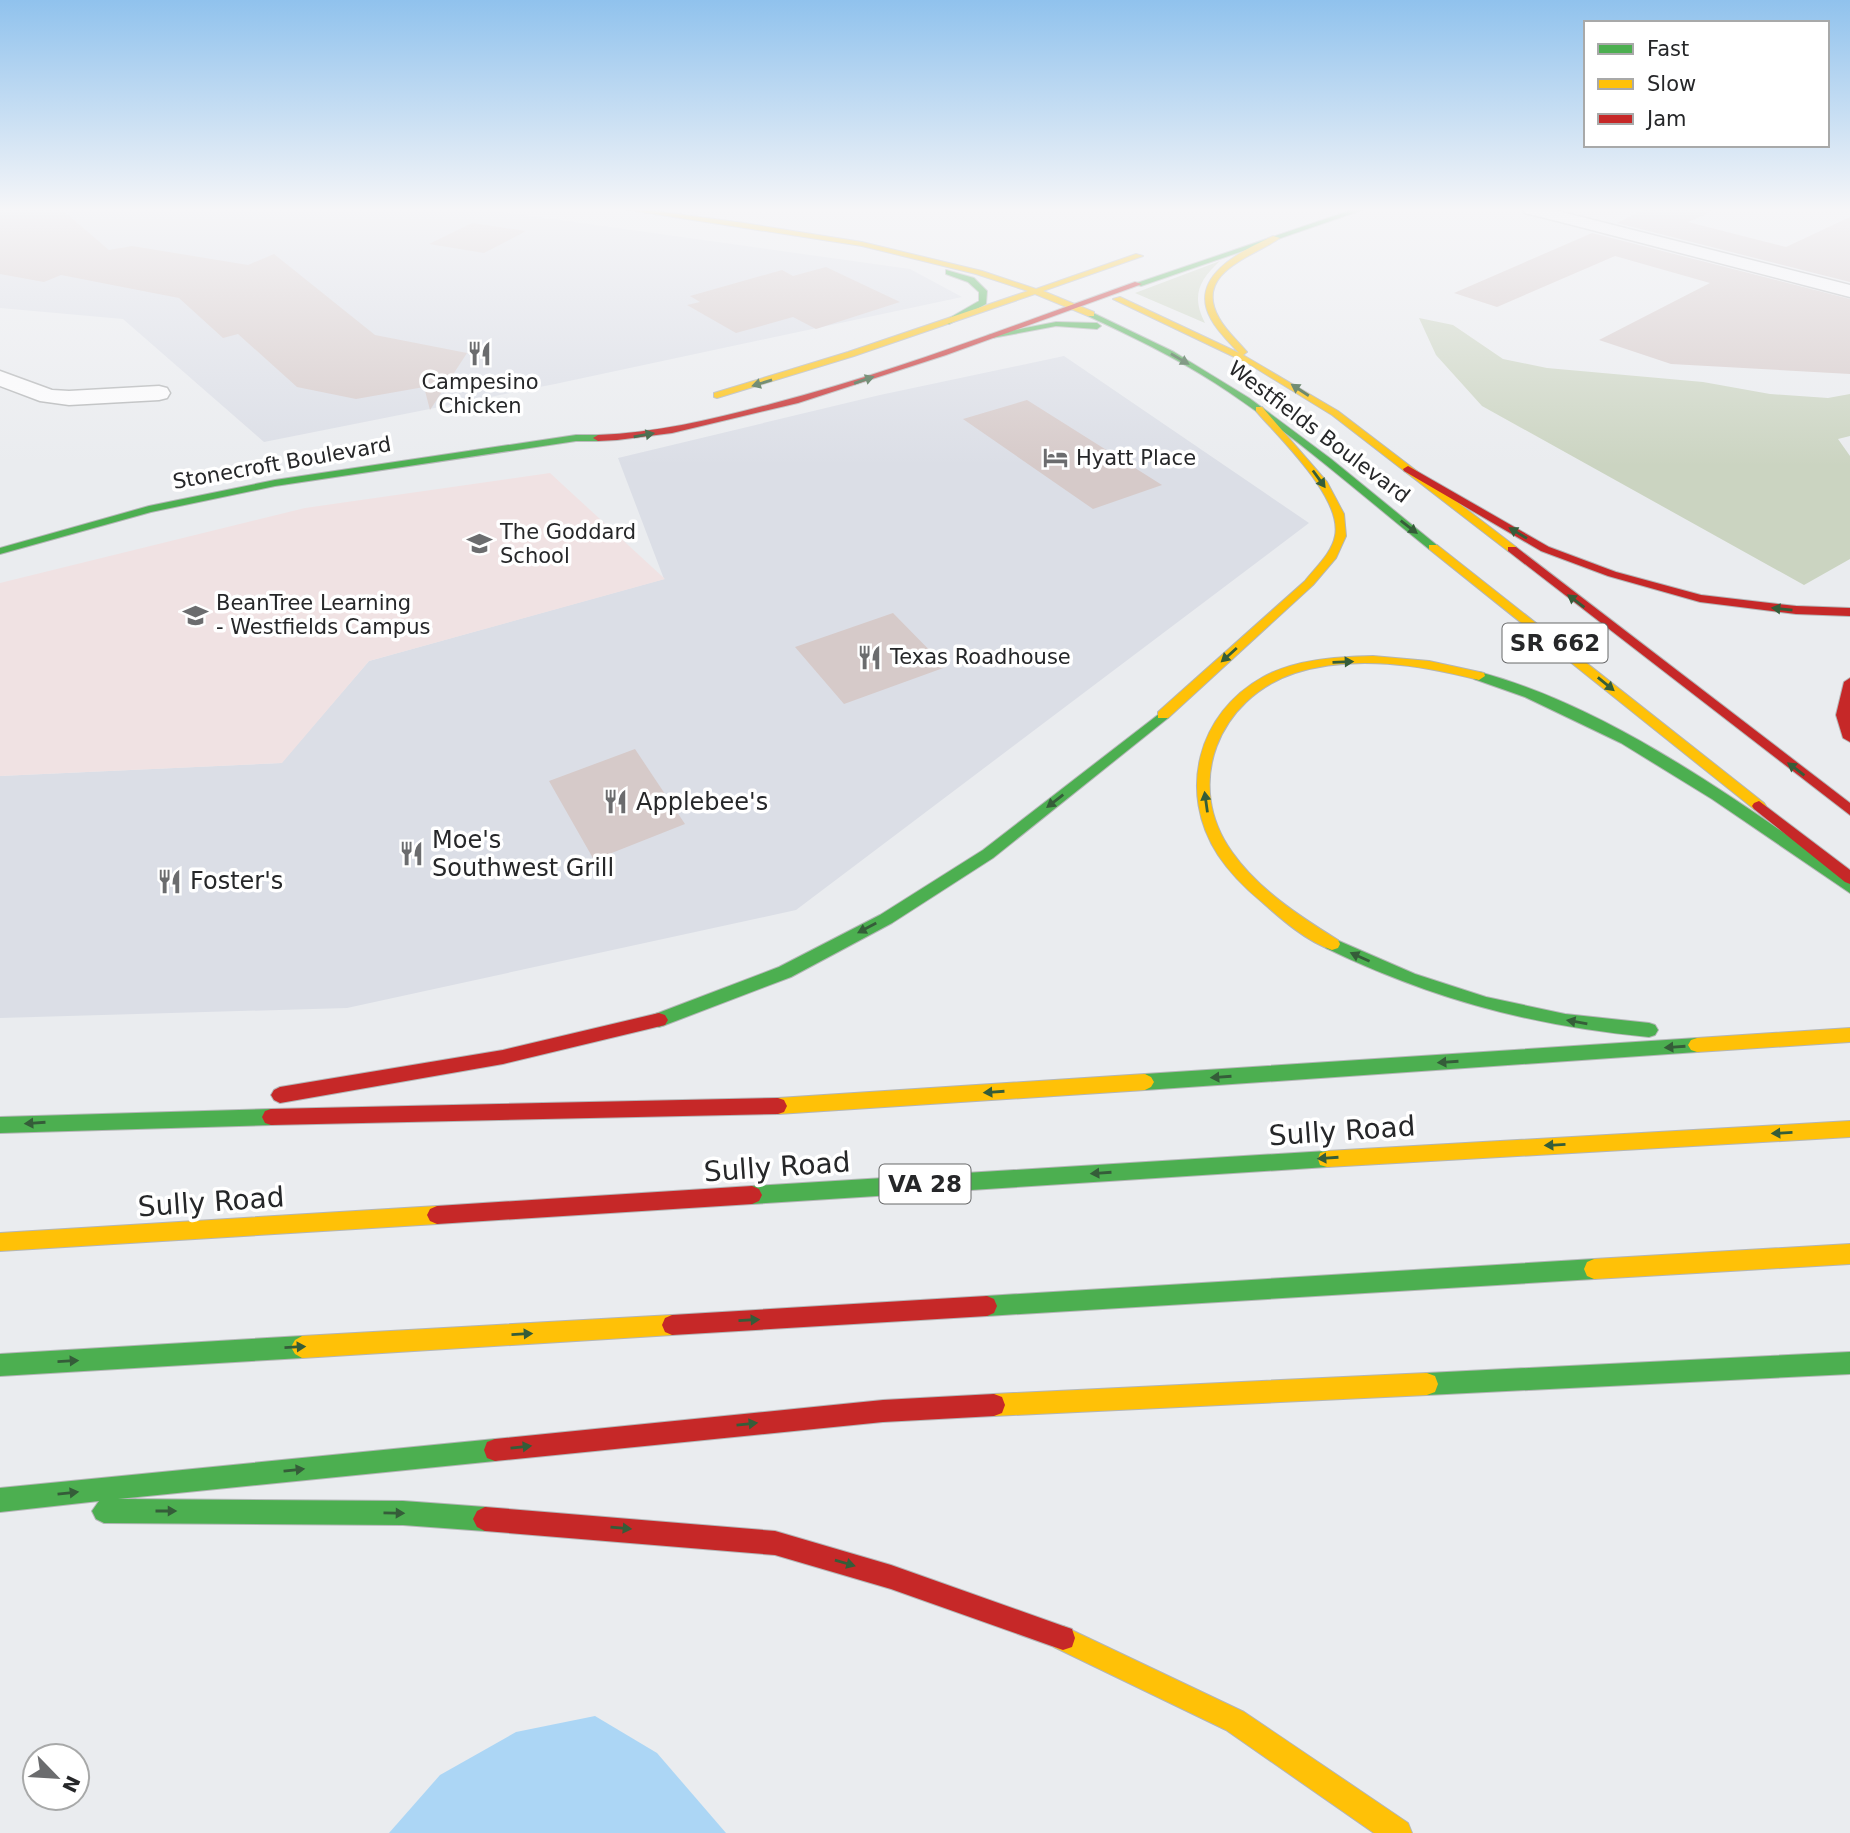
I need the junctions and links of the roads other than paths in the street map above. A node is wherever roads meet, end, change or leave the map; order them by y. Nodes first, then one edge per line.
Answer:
1 (983, 295) edge
2 (1028, 295) edge
3 (1042, 295) edge
4 (1107, 295) joint
5 (1209, 295) edge
6 (1074, 307) junction
7 (949, 321) junction
8 (992, 335) junction
9 (1139, 336) junction
10 (1252, 362) junction
11 (0, 378) edge
12 (159, 393) dead end
13 (699, 400) dead end
14 (1259, 409) junction
15 (611, 421) dead end
16 (576, 438) junction
17 (1408, 469) junction
18 (0, 551) edge
19 (1850, 612) edge
20 (1850, 682) edge
21 (1850, 738) edge
22 (1850, 810) edge
23 (1850, 878) edge
24 (1850, 887) edge
25 (1845, 1035) edge
26 (267, 1097) dead end
27 (227, 1101) dead end
28 (69, 1121) junction
29 (0, 1125) edge
30 (1850, 1129) edge
31 (0, 1242) edge
32 (1850, 1254) edge
33 (1850, 1363) edge
34 (0, 1364) edge
35 (0, 1500) edge
36 (0, 1510) edge
37 (55, 1510) dead end
38 (83, 1510) dead end
39 (1398, 1833) edge

1 - 7 main road
2 - 7 main road
3 - 6 main road, Westfields Boulevard / SR 662
4 - 6 main road, Stonecroft Boulevard
4 - 10 main road, Westfields Boulevard / SR 662
5 - 10 main road
6 - 8 main road, Stonecroft Boulevard
6 - 9 main road, Westfields Boulevard / SR 662
7 -> 13 main road
8 - 9 main road
16 -> 8 main road, Stonecroft Boulevard
9 -> 14 main road, Westfields Boulevard / SR 662
17 -> 10 main road, Westfields Boulevard / SR 662
11 - 12 street
14 -> 23 main road, Westfields Boulevard / SR 662
14 -> 26 main road
15 - 16 main road, Stonecroft Boulevard
16 - 18 main road, Stonecroft Boulevard
19 -> 17 main road
22 -> 17 main road, Westfields Boulevard / SR 662
20 - 21 main road
25 -> 24 main road
25 -> 28 main road
27 - 28 main road
28 -> 29 main road
30 -> 31 main road, Sully Road / VA 28
34 -> 32 main road
35 -> 33 main road
36 - 37 main road
38 -> 39 main road

